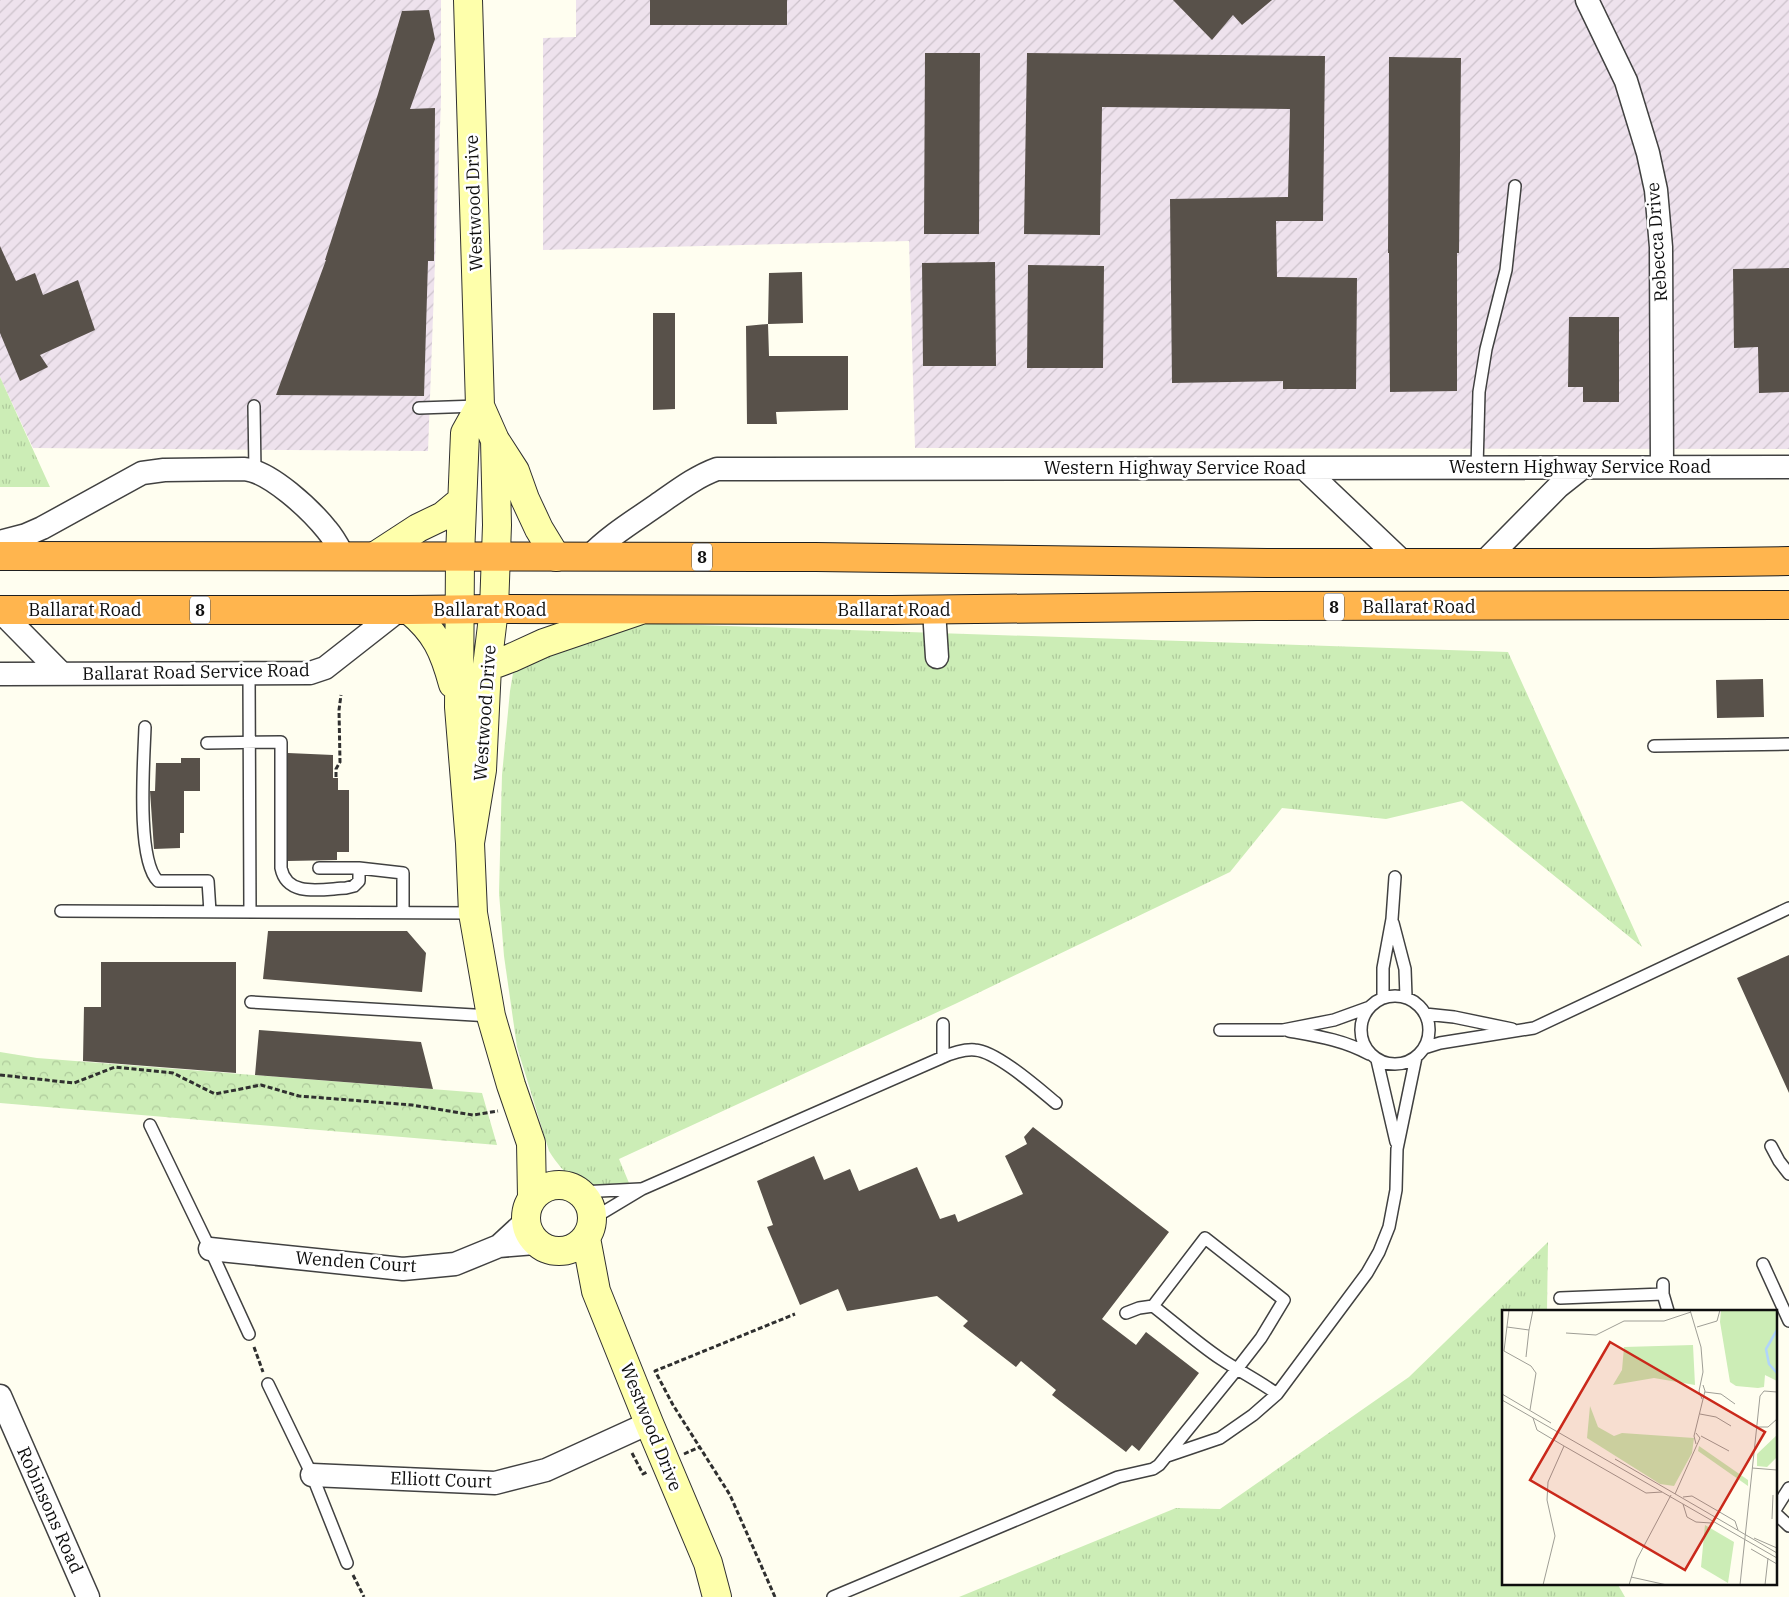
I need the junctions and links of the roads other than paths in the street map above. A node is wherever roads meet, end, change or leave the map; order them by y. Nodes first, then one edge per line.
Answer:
1 (468, 0) edge
2 (1587, 0) edge
3 (1515, 186) dead end
4 (254, 406) dead end
5 (480, 406) junction
6 (419, 408) dead end
7 (495, 440) junction
8 (1662, 466) junction
9 (1789, 466) edge
10 (1304, 468) junction
11 (1477, 468) junction
12 (1582, 468) junction
13 (255, 472) junction
14 (461, 501) junction
15 (0, 542) edge
16 (0, 556) edge
17 (375, 556) junction
18 (460, 556) junction
19 (556, 556) junction
20 (344, 557) junction
21 (495, 557) junction
22 (589, 557) junction
23 (1789, 561) edge
24 (1403, 562) junction
25 (1484, 562) junction
26 (1789, 605) edge
27 (461, 609) junction
28 (494, 609) junction
29 (0, 610) edge
30 (404, 610) junction
31 (641, 610) junction
32 (934, 610) junction
33 (938, 657) dead end
34 (487, 667) junction
35 (0, 674) edge
36 (62, 674) junction
37 (249, 674) junction
38 (459, 707) junction
39 (145, 727) dead end
40 (249, 741) junction
41 (207, 742) dead end
42 (1789, 744) edge
43 (1654, 746) dead end
44 (470, 843) junction
45 (319, 868) dead end
46 (360, 868) junction
47 (1395, 877) dead end
48 (1789, 908) edge
49 (61, 911) dead end
50 (210, 912) junction
51 (250, 912) junction
52 (403, 912) junction
53 (473, 913) junction
54 (1392, 919) junction
55 (1406, 997) junction
56 (1383, 998) junction
57 (251, 1002) dead end
58 (1370, 1007) junction
59 (1425, 1014) junction
60 (491, 1016) junction
61 (943, 1024) dead end
62 (1220, 1030) dead end
63 (1283, 1030) junction
64 (1521, 1031) junction
65 (1420, 1053) junction
66 (943, 1057) junction
67 (1374, 1057) junction
68 (1056, 1103) dead end
69 (150, 1125) dead end
70 (531, 1143) junction
71 (1771, 1146) dead end
72 (1397, 1149) junction
73 (1789, 1174) edge
74 (575, 1189) junction
75 (642, 1189) junction
76 (538, 1228) junction
77 (589, 1228) junction
78 (210, 1249) junction
79 (1763, 1264) dead end
80 (596, 1291) junction
81 (1560, 1298) dead end
82 (1153, 1306) junction
83 (1668, 1310) edge
84 (1126, 1313) dead end
85 (1789, 1321) edge
86 (249, 1334) road end
87 (1237, 1369) junction
88 (268, 1384) road end
89 (1277, 1394) junction
90 (0, 1396) edge
91 (648, 1423) junction
92 (1167, 1456) junction
93 (312, 1475) junction
94 (1789, 1488) edge
95 (1776, 1510) edge
96 (1776, 1513) edge
97 (1789, 1526) edge
98 (347, 1563) road end
99 (708, 1563) junction
100 (86, 1596) edge
101 (717, 1597) edge
102 (737, 1597) edge
103 (833, 1597) edge

1 - 5 street, Westwood Drive
2 - 8 street, Rebecca Drive
3 - 11 lane
4 - 13 lane
5 - 6 lane
5 - 7 street, Westwood Drive
5 - 14 street, Westwood Drive
7 - 19 street
7 - 21 street, Westwood Drive
8 - 9 street, Western Highway Service Road
8 - 12 street, Western Highway Service Road
10 - 11 street, Western Highway Service Road
10 - 22 street, Western Highway Service Road
10 - 24 street
11 - 12 street, Western Highway Service Road
12 - 25 street
13 - 15 street
13 - 20 street
14 - 17 street
14 - 18 street, Westwood Drive
16 - 20 highway, 8
17 - 18 highway, 8
17 - 20 highway, 8
18 - 21 highway, 8
18 - 27 street, Westwood Drive
19 - 21 highway, 8
19 - 22 highway, 8
21 - 28 street, Westwood Drive
22 - 24 highway, 8
23 - 25 highway, 8
24 - 25 highway, 8
26 - 32 highway, Ballarat Road / 8
27 - 28 highway, Ballarat Road / 8
27 - 30 highway, Ballarat Road / 8
27 - 38 street, Westwood Drive
28 - 31 highway, Ballarat Road / 8
28 - 34 street, Westwood Drive
29 - 30 highway, Ballarat Road / 8
29 - 36 street, Ballarat Road Service Road
30 - 37 street, Ballarat Road Service Road
30 - 38 street
31 - 32 highway, Ballarat Road / 8
31 - 34 street
32 - 33 street
34 - 44 street, Westwood Drive
35 - 36 street, Ballarat Road Service Road
36 - 37 street, Ballarat Road Service Road
37 - 40 lane
38 - 44 street, Westwood Drive
39 - 50 lane
40 - 41 lane
40 - 46 lane
40 - 51 lane
42 - 43 lane
44 - 53 street, Westwood Drive
45 - 46 lane
46 - 52 lane
47 - 54 lane
48 - 64 lane
49 - 50 lane
50 - 51 lane
51 - 52 lane
52 - 53 lane
53 - 60 street, Westwood Drive
54 - 55 lane
54 - 56 lane
55 - 56 lane
55 - 59 lane
56 - 58 lane
57 - 60 lane
58 - 63 lane
58 - 67 lane
59 - 64 lane
59 - 65 lane
60 - 70 street, Westwood Drive
61 - 66 lane
62 - 63 lane
63 - 67 lane
64 - 65 lane
65 - 67 lane
65 - 72 lane
66 - 68 lane
66 - 75 lane
67 - 72 lane
69 - 78 lane
70 - 74 street, Westwood Drive
70 - 76 street, Westwood Drive
71 - 73 lane
72 - 89 lane
74 - 75 lane
74 - 76 street
74 - 77 street
75 - 77 lane
76 - 77 street
76 - 78 street, Wenden Court
76 - 80 street, Westwood Drive
77 - 80 street, Westwood Drive
78 - 86 lane
79 - 85 lane
80 - 91 street, Westwood Drive
81 - 83 lane
82 - 84 lane
82 - 87 lane
82 - 87 lane
87 - 89 lane
87 - 92 lane
88 - 93 lane
89 - 92 lane
90 - 100 street, Robinsons Road
91 - 93 street, Elliott Court
91 - 99 street, Westwood Drive
92 - 103 lane
93 - 98 lane
94 - 95 lane
96 - 97 lane
99 - 101 street, Westwood Drive
99 - 102 street, Westwood Drive

